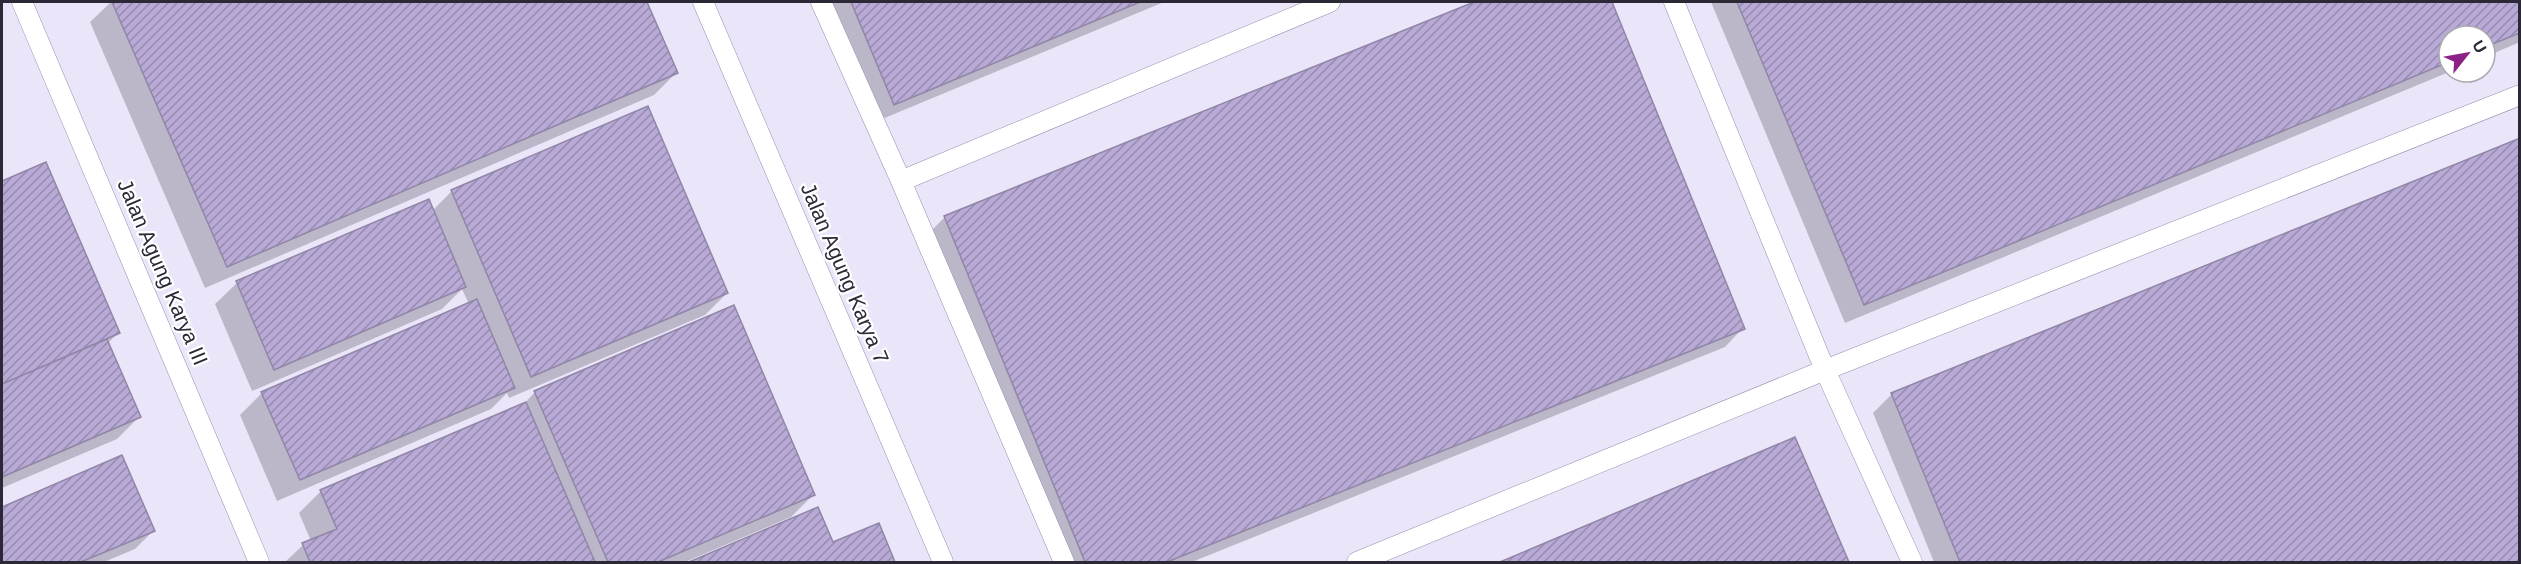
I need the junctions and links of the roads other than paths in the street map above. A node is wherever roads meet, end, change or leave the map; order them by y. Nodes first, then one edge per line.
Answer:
1 (22, 2) edge
2 (703, 2) edge
3 (821, 2) edge
4 (1330, 2) edge
5 (1674, 2) edge
6 (2520, 95) edge
7 (901, 181) junction
8 (1825, 370) junction
9 (259, 562) edge
10 (943, 562) edge
11 (1064, 562) edge
12 (1357, 562) edge
13 (1912, 562) edge

1 - 9 lane, Jalan Agung Karya III
2 - 10 lane, Jalan Agung Karya 7
3 - 7 lane
4 - 7 lane
5 - 8 lane
6 - 8 lane
7 - 11 lane
8 - 12 lane
8 - 13 lane

